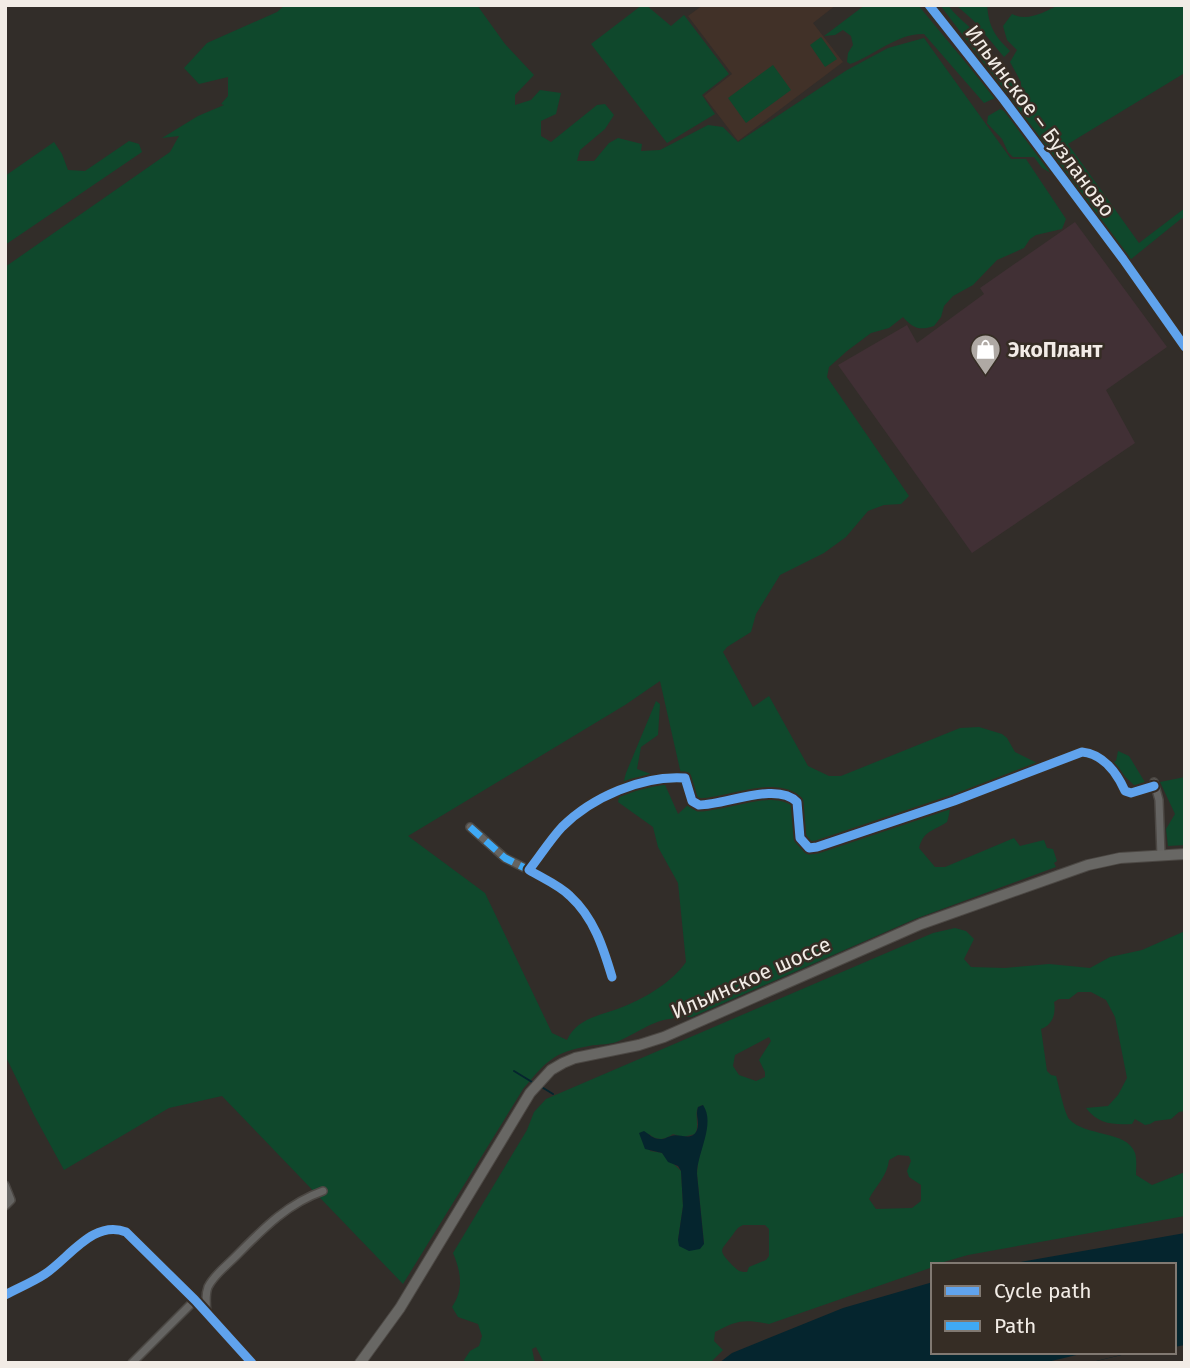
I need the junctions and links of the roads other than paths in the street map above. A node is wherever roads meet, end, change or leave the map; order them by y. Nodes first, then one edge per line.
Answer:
1 (929, 5) edge
2 (1185, 347) edge
3 (470, 827) dead end
4 (1185, 855) edge
5 (1161, 856) junction
6 (529, 870) junction
7 (612, 977) dead end
8 (5, 1185) edge
9 (323, 1191) dead end
10 (5, 1206) edge
11 (5, 1295) edge
12 (195, 1300) junction
13 (208, 1314) junction
14 (132, 1363) edge
15 (252, 1363) edge
16 (360, 1363) edge

1 - 2 street, Ильинское – Бузланово
3 - 6 street
4 - 5 main road, Ильинское шоссе
5 - 6 street
5 - 16 main road, Ильинское шоссе
6 - 7 street
8 - 10 street
9 - 13 street
11 - 12 street
12 - 13 street
12 - 14 street
13 - 15 street

